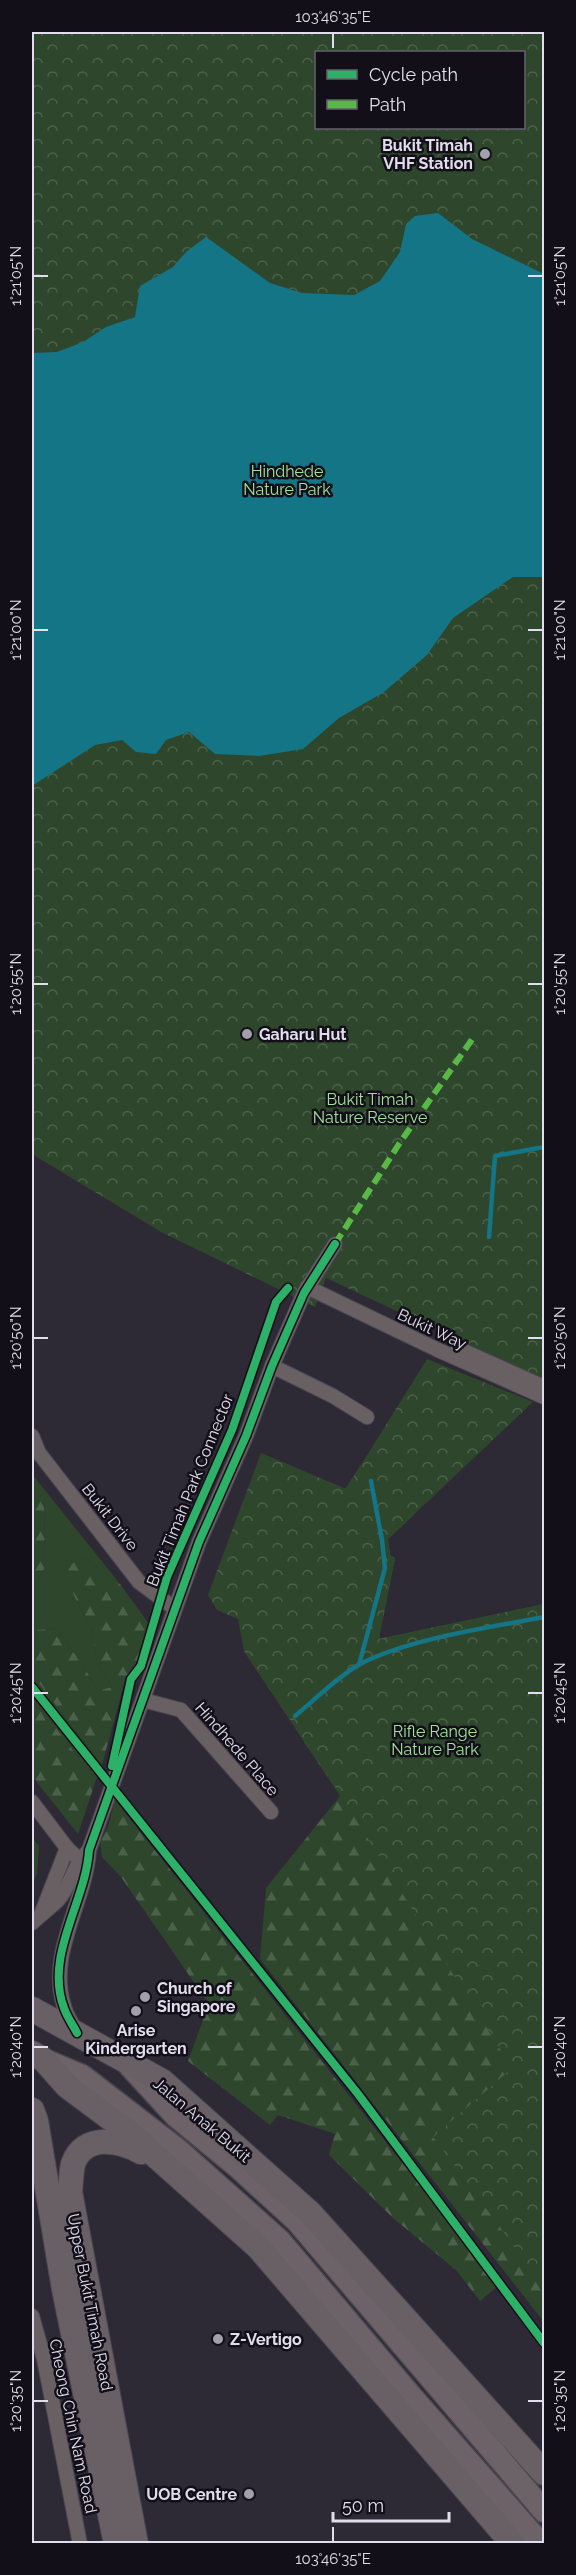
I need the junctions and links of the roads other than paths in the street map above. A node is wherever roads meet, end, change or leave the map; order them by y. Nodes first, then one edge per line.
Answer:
1 (335, 1244) dead end
2 (309, 1284) junction
3 (272, 1366) junction
4 (544, 1387) edge
5 (544, 1397) edge
6 (367, 1417) dead end
7 (32, 1436) edge
8 (174, 1608) junction
9 (143, 1701) junction
10 (32, 1802) edge
11 (271, 1812) dead end
12 (67, 1848) junction
13 (85, 1859) junction
14 (36, 1918) edge
15 (32, 2009) edge
16 (77, 2033) junction
17 (38, 2057) edge
18 (127, 2063) junction
19 (32, 2110) edge
20 (165, 2164) junction
21 (37, 2166) edge
22 (32, 2316) edge
23 (544, 2473) edge
24 (544, 2511) edge
25 (80, 2544) edge
26 (116, 2544) edge
27 (136, 2544) edge
28 (513, 2544) edge
29 (541, 2544) edge

1 - 2 street
2 - 3 street
2 - 4 street, Bukit Way
2 - 5 street, Bukit Way
3 - 6 street
3 - 8 street
7 - 8 street, Bukit Drive
8 - 9 street
9 - 11 street, Hindhede Place
9 - 13 street
10 - 12 street
12 - 13 street
12 - 14 street
13 - 14 street
13 - 16 street
15 - 16 highway
16 - 18 highway
17 - 20 highway
17 - 29 main road
18 - 23 highway, Jalan Anak Bukit
18 - 24 main road, Jalan Anak Bukit
19 - 21 highway, Upper Bukit Timah Road
20 - 27 highway, Upper Bukit Timah Road
20 - 28 highway
21 - 26 highway, Upper Bukit Timah Road
22 - 25 street, Cheong Chin Nam Road

